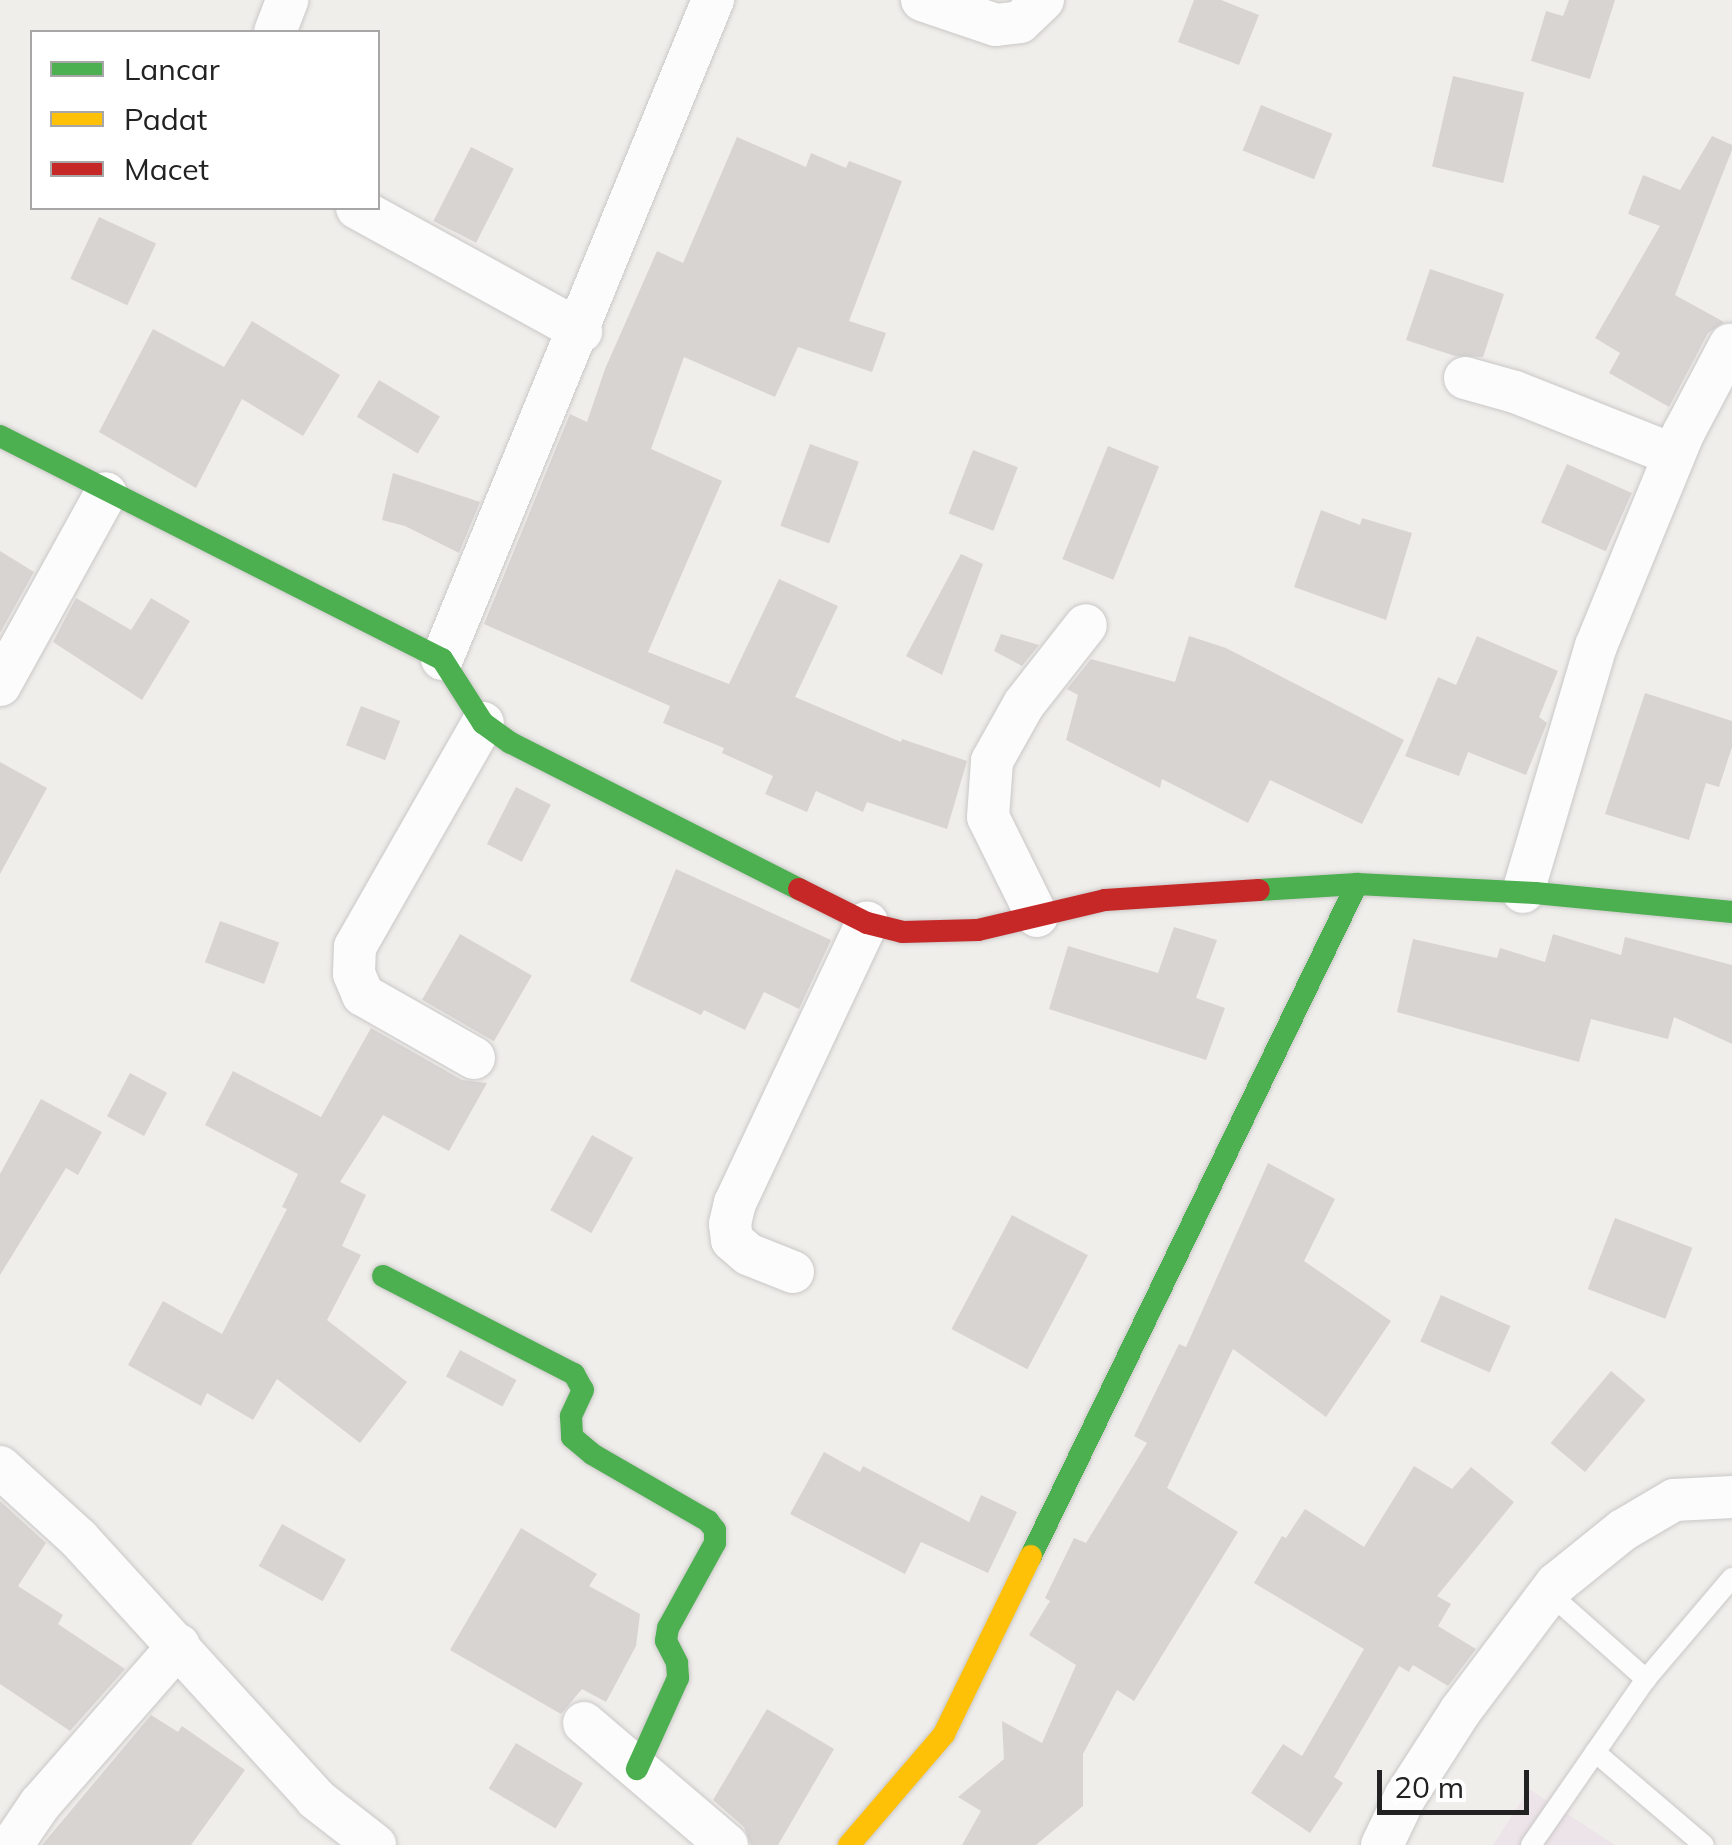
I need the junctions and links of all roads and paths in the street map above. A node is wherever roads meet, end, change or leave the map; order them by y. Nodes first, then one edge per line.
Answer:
1 (287, 0) edge
2 (713, 0) edge
3 (922, 0) edge
4 (1043, 0) edge
5 (276, 30) edge
6 (361, 210) edge
7 (581, 330) junction
8 (1730, 346) edge
9 (1465, 378) dead end
10 (0, 436) edge
11 (1674, 455) junction
12 (106, 493) junction
13 (1086, 625) dead end
14 (442, 659) junction
15 (0, 685) edge
16 (483, 723) junction
17 (1357, 884) junction
18 (1523, 892) junction
19 (1732, 912) edge
20 (1037, 916) junction
21 (867, 923) junction
22 (474, 1058) dead end
23 (793, 1272) dead end
24 (383, 1276) dead end
25 (0, 1467) edge
26 (1732, 1497) edge
27 (1732, 1578) edge
28 (1549, 1593) junction
29 (179, 1645) junction
30 (1646, 1678) junction
31 (584, 1723) dead end
32 (1595, 1752) junction
33 (637, 1769) junction
34 (12, 1845) edge
35 (375, 1845) edge
36 (727, 1845) edge
37 (849, 1845) edge
38 (1382, 1845) edge
39 (1531, 1845) edge
40 (1704, 1845) edge

1 - 5 street
2 - 7 street
3 - 4 street
6 - 7 street
7 - 14 street
8 - 11 street
9 - 11 street
10 - 12 street
11 - 18 street
12 - 14 street
12 - 15 street
13 - 20 street
14 - 16 street
16 - 21 street
16 - 22 street
17 - 18 street
17 - 20 street
17 - 37 street
18 - 19 street
20 - 21 street
21 - 23 street
24 - 33 street
25 - 29 street
26 - 28 street
27 - 30 lane
28 - 30 lane
28 - 38 street
29 - 34 street
29 - 35 street
30 - 32 lane
31 - 33 street
32 - 39 lane
32 - 40 lane
33 - 36 street

